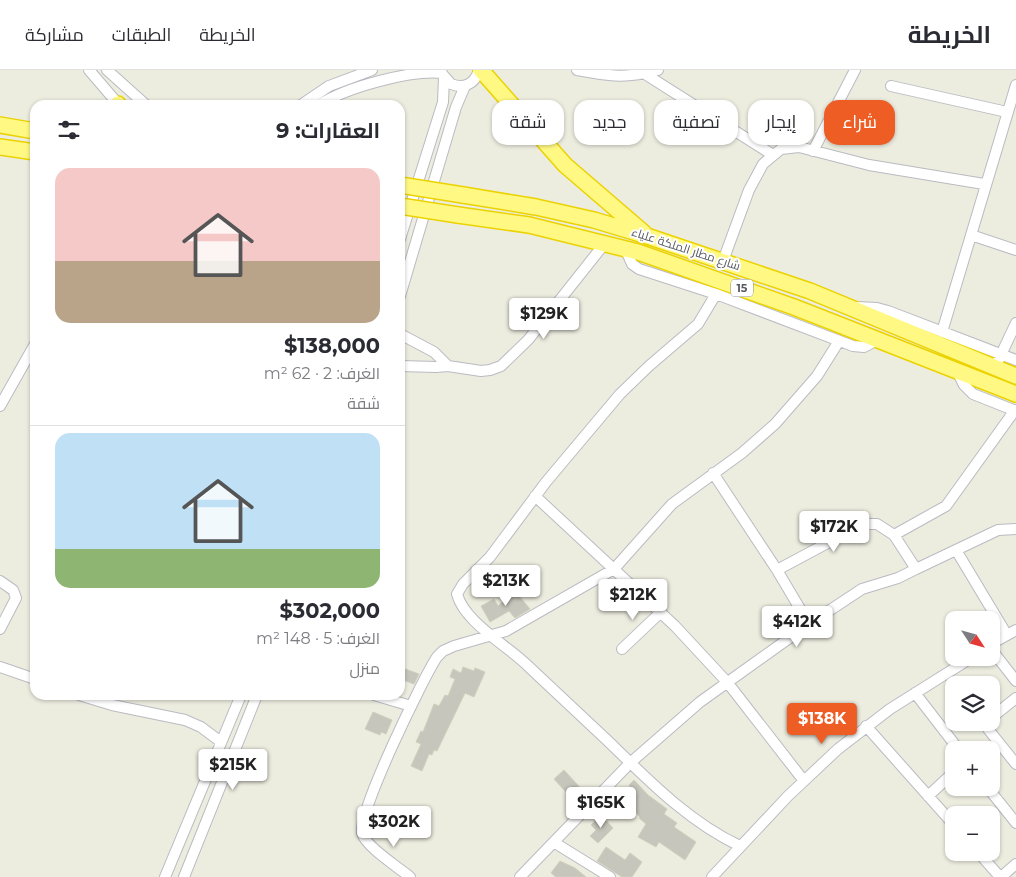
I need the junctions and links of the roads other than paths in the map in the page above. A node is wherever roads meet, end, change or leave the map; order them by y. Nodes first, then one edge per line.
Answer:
1 (89, 70) edge
2 (107, 70) edge
3 (372, 70) edge
4 (480, 70) edge
5 (577, 70) edge
6 (658, 70) edge
7 (854, 70) edge
8 (443, 73) edge
9 (645, 74) junction
10 (1016, 85) edge
11 (465, 86) junction
12 (891, 86) dead end
13 (114, 100) edge
14 (140, 100) edge
15 (309, 100) edge
16 (327, 100) edge
17 (1011, 110) edge
18 (0, 125) edge
19 (30, 130) edge
20 (0, 147) edge
21 (30, 151) edge
22 (813, 151) junction
23 (773, 154) junction
24 (984, 184) junction
25 (405, 186) edge
26 (405, 207) edge
27 (405, 223) edge
28 (971, 235) junction
29 (647, 236) junction
30 (605, 243) junction
31 (625, 248) junction
32 (1016, 250) edge
33 (723, 261) junction
34 (405, 279) edge
35 (716, 294) junction
36 (851, 307) junction
37 (1016, 324) edge
38 (942, 332) junction
39 (405, 337) edge
40 (879, 339) junction
41 (839, 341) junction
42 (30, 353) edge
43 (1016, 360) edge
44 (998, 361) junction
45 (405, 366) edge
46 (448, 366) junction
47 (956, 369) junction
48 (1016, 376) edge
49 (1016, 394) edge
50 (0, 406) edge
51 (1015, 411) edge
52 (713, 473) junction
53 (535, 496) junction
54 (1016, 529) edge
55 (894, 535) junction
56 (956, 550) junction
57 (916, 569) junction
58 (614, 570) junction
59 (777, 570) junction
60 (0, 581) edge
61 (661, 612) junction
62 (809, 624) junction
63 (0, 629) edge
64 (1011, 632) edge
65 (493, 636) junction
66 (1000, 639) edge
67 (622, 649) dead end
68 (1000, 661) edge
69 (957, 666) edge
70 (0, 667) edge
71 (30, 677) edge
72 (1016, 681) edge
73 (727, 682) junction
74 (915, 693) junction
75 (1016, 698) edge
76 (96, 700) edge
77 (239, 700) edge
78 (255, 700) edge
79 (391, 700) edge
80 (411, 706) junction
81 (1000, 711) edge
82 (866, 726) junction
83 (990, 731) edge
84 (952, 741) edge
85 (221, 742) junction
86 (630, 763) junction
87 (1016, 764) edge
88 (945, 780) edge
89 (804, 781) junction
90 (928, 796) junction
91 (994, 796) edge
92 (945, 815) edge
93 (1016, 823) edge
94 (555, 842) junction
95 (740, 846) junction
96 (986, 861) edge
97 (1016, 864) edge
98 (165, 877) edge
99 (184, 877) edge
100 (410, 877) edge
101 (520, 877) edge
102 (610, 877) edge
103 (712, 877) edge
104 (1001, 877) edge

1 - 13 street
2 - 14 street
3 - 15 street
4 - 11 street
4 - 29 highway
5 - 9 street
6 - 9 street
7 - 22 street
8 - 11 street
8 - 16 street
8 - 27 street
9 - 23 street
10 - 17 street
11 - 34 street
12 - 17 street
17 - 24 street
18 - 19 highway
20 - 21 highway
22 - 23 street
22 - 24 street
23 - 33 street
24 - 28 street
25 - 29 highway, شارع مطار الملكة علياء / 15, bridge
26 - 30 highway, شارع مطار الملكة علياء / 15, bridge
28 - 32 street
28 - 38 street
29 - 33 highway, شارع مطار الملكة علياء / 15
30 - 31 highway, شارع مطار الملكة علياء / 15
30 - 46 street
31 - 35 street
31 - 40 highway, شارع مطار الملكة علياء / 15
33 - 36 highway, شارع مطار الملكة علياء / 15
35 - 41 street
35 - 53 street
36 - 38 street
36 - 44 highway, شارع مطار الملكة علياء / 15
37 - 44 street
38 - 44 street
39 - 46 street
40 - 41 street
40 - 47 highway, شارع مطار الملكة علياء / 15
41 - 52 street
42 - 50 street
43 - 44 street
44 - 48 highway, شارع مطار الملكة علياء / 15
45 - 46 street
47 - 49 highway, شارع مطار الملكة علياء / 15
47 - 51 street
51 - 55 street
52 - 58 street
52 - 59 street
53 - 58 street
53 - 65 street
54 - 56 street
55 - 57 street
55 - 59 street
56 - 57 street
56 - 64 street
57 - 62 street
58 - 61 street
58 - 65 street
59 - 62 street
60 - 63 street
61 - 67 street
61 - 73 street
62 - 73 street
64 - 66 street
65 - 80 street
65 - 86 street
68 - 72 street
69 - 74 street
70 - 71 street
73 - 86 street
73 - 89 street
74 - 82 street
74 - 84 street
75 - 81 street
76 - 85 street
77 - 85 street
78 - 99 street
79 - 80 street
80 - 100 street
82 - 89 street
82 - 90 street
83 - 87 street
85 - 98 street
86 - 94 street
86 - 95 street
88 - 90 street
89 - 95 street
90 - 92 street
91 - 93 street
94 - 101 street
94 - 102 street
95 - 103 street
96 - 104 street
97 - 104 street

